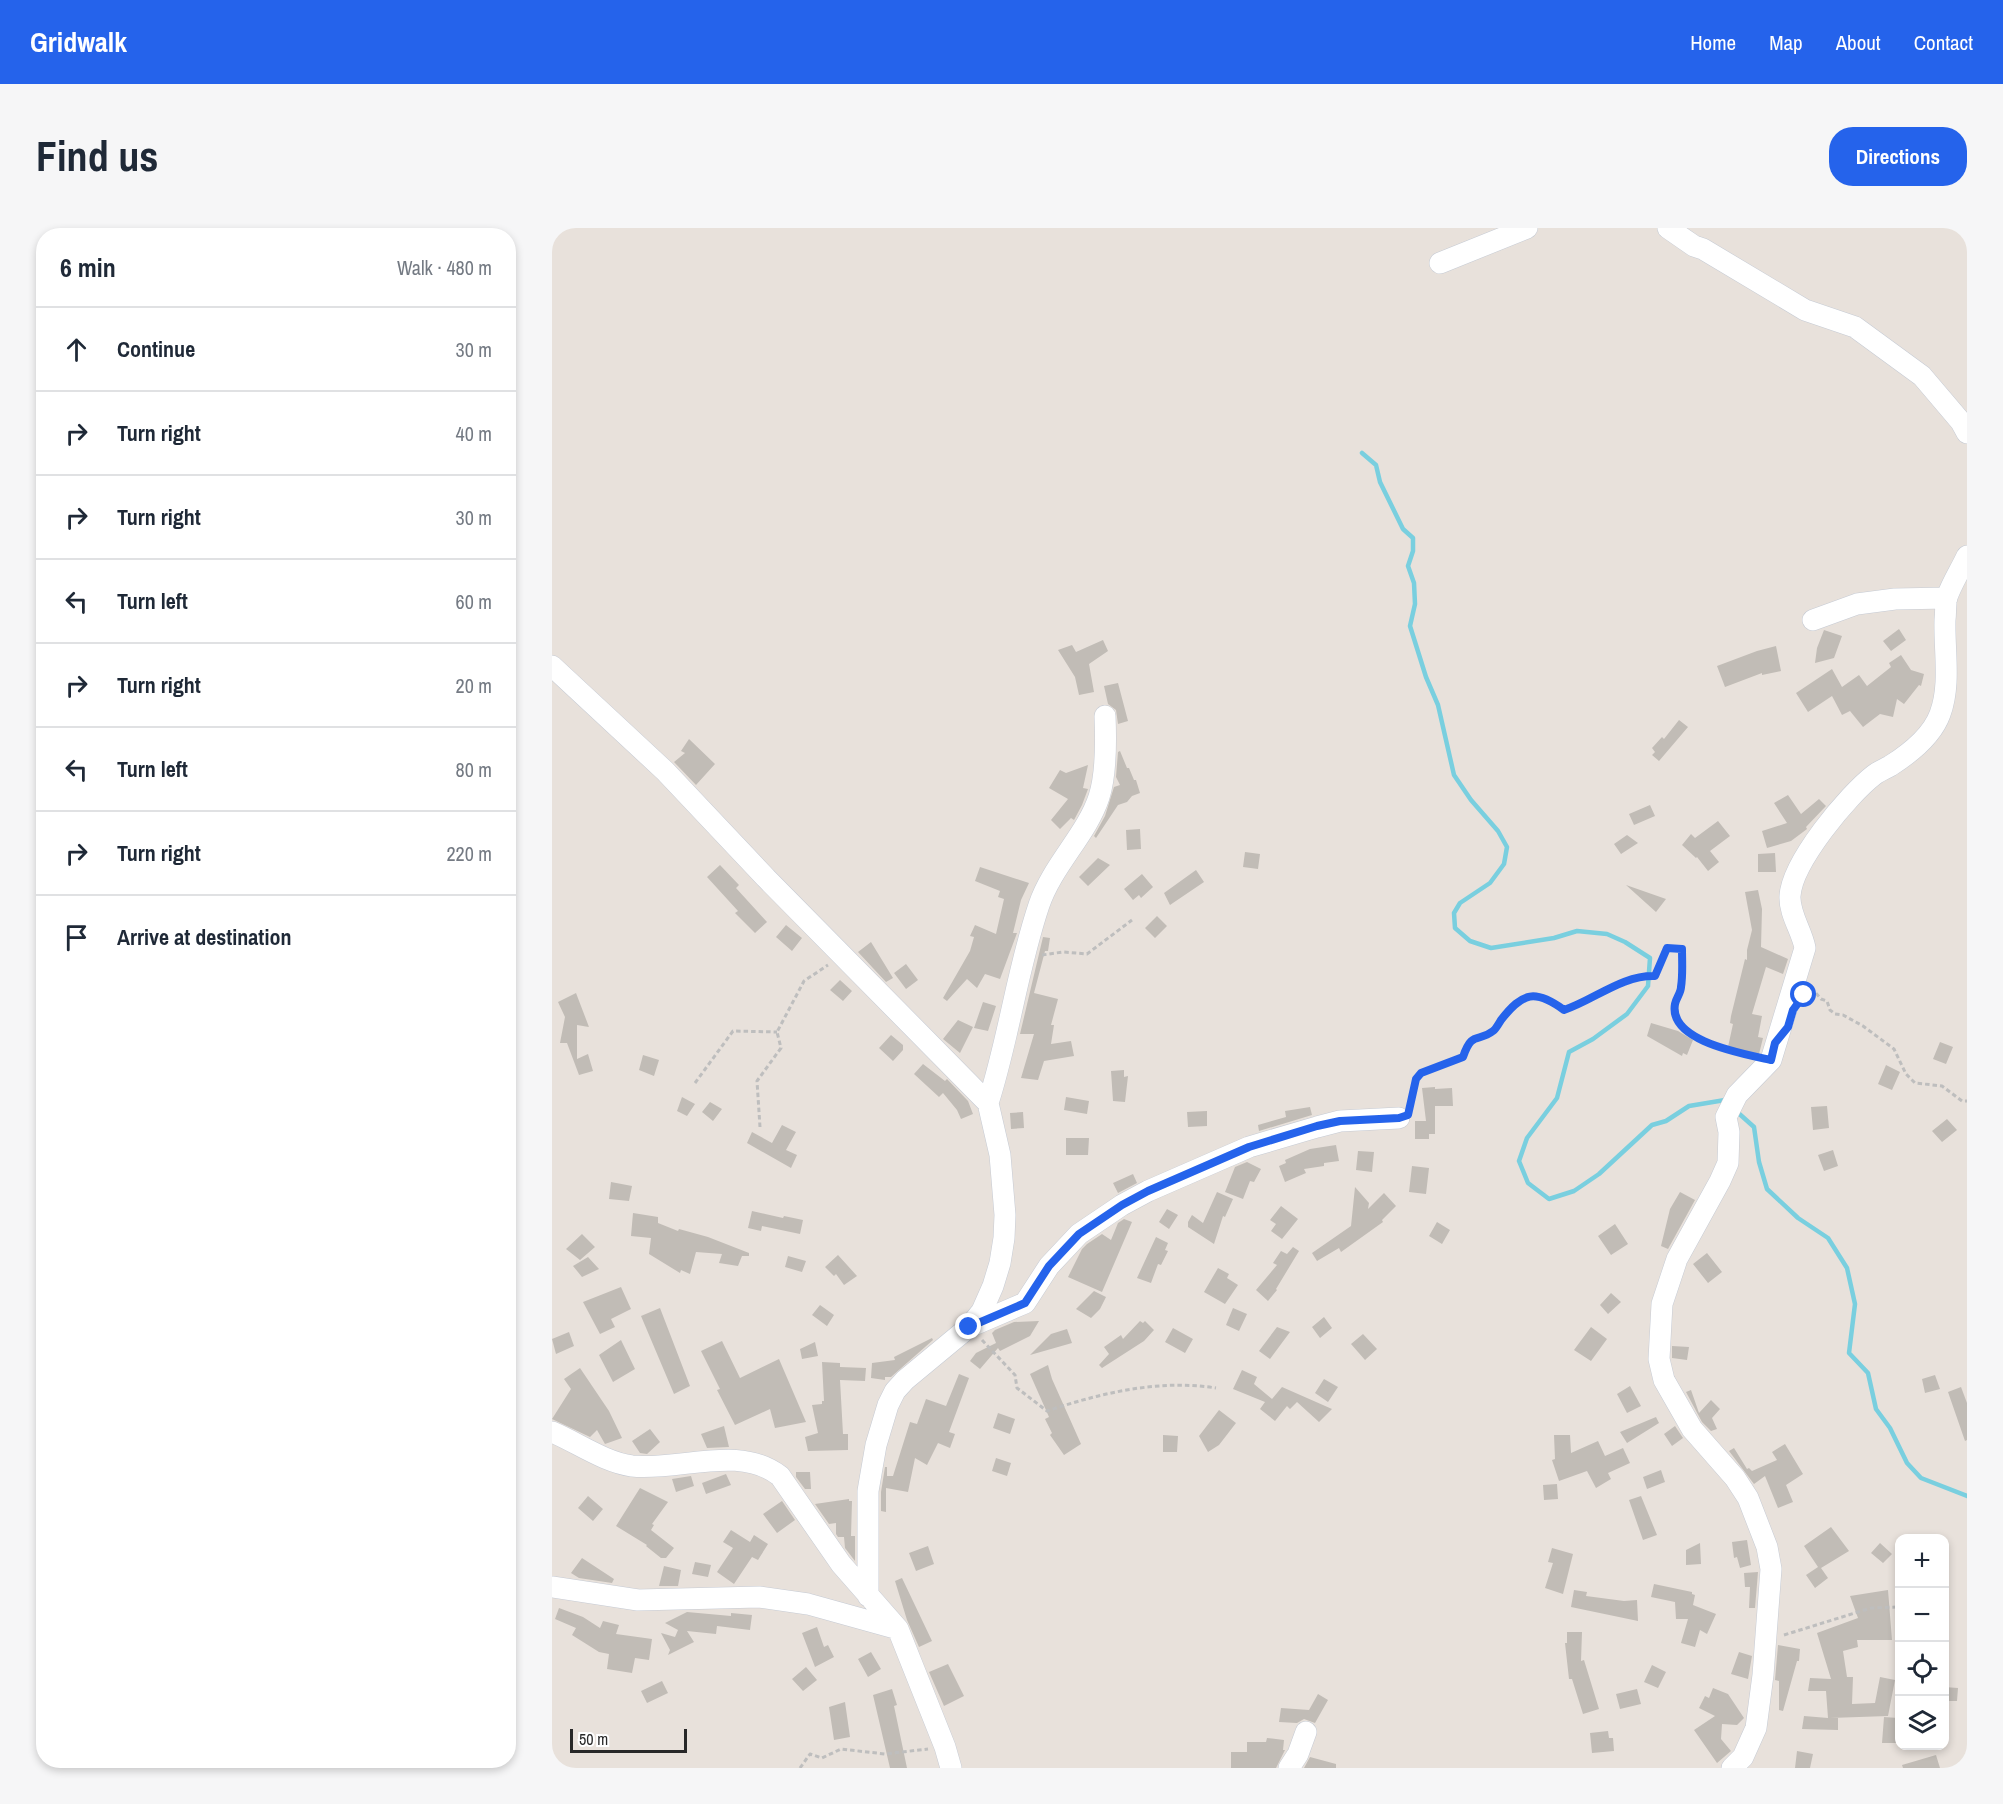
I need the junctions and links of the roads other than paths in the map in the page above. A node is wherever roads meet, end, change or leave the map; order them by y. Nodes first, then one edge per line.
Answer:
1 (1527, 228) edge
2 (1668, 228) edge
3 (1440, 262) dead end
4 (1967, 433) edge
5 (1967, 556) edge
6 (1947, 598) junction
7 (1813, 620) dead end
8 (552, 666) edge
9 (1104, 716) dead end
10 (988, 1103) junction
11 (1399, 1118) road end
12 (969, 1327) junction
13 (552, 1432) edge
14 (552, 1587) edge
15 (868, 1596) junction
16 (898, 1629) junction
17 (1306, 1732) dead end
18 (951, 1768) edge
19 (1289, 1768) edge
20 (1732, 1768) edge

1 - 3 street
2 - 4 street
5 - 6 street
6 - 7 street
6 - 20 street
8 - 10 street
9 - 10 street
10 - 12 street
11 - 12 street
12 - 15 street
13 - 15 street
14 - 16 street
15 - 16 street
16 - 18 street
17 - 19 street

